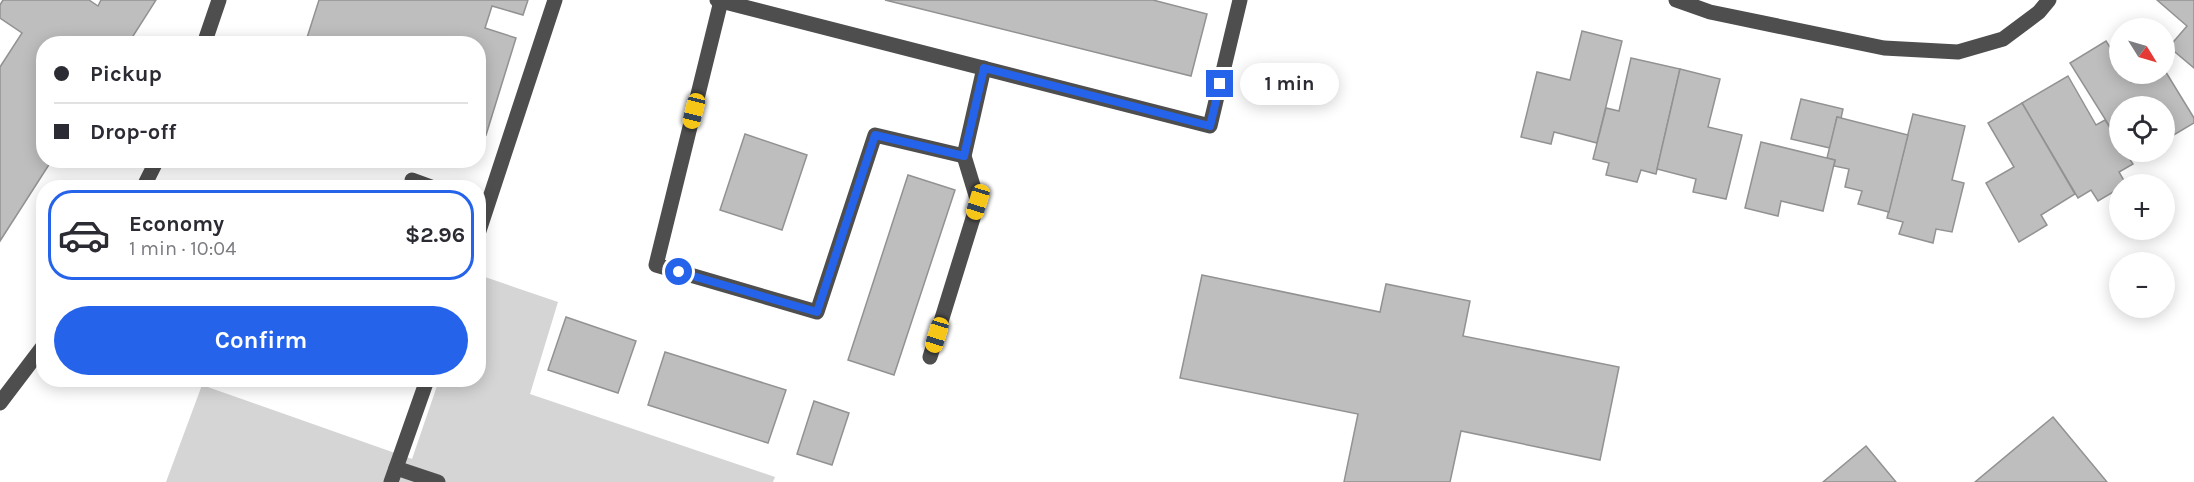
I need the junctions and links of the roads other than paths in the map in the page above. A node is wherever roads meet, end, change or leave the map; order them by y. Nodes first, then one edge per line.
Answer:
1 (219, 0) edge
2 (555, 0) edge
3 (719, 0) edge
4 (1240, 0) edge
5 (1676, 0) edge
6 (2049, 0) edge
7 (207, 36) edge
8 (984, 68) junction
9 (964, 156) junction
10 (486, 197) edge
11 (36, 356) edge
12 (930, 357) dead end
13 (424, 387) edge
14 (0, 403) edge
15 (393, 475) edge
16 (438, 482) edge

1 - 7 street
2 - 10 street
3 - 8 street
3 - 9 street
4 - 8 street
5 - 6 street
8 - 9 street
9 - 12 street
11 - 14 street
13 - 15 street
15 - 16 street

